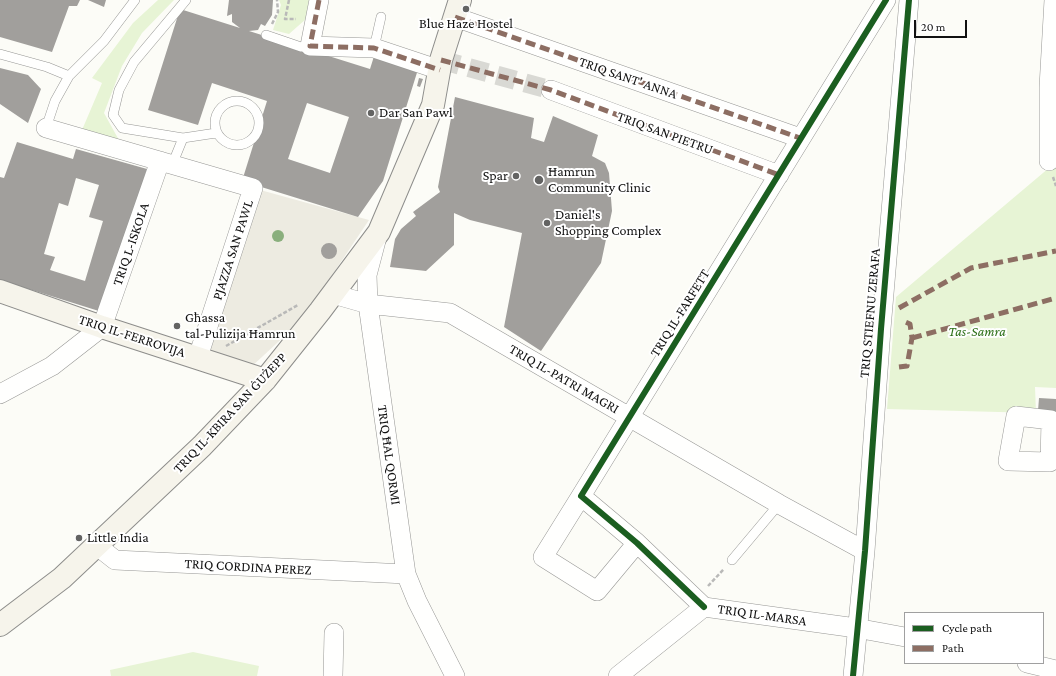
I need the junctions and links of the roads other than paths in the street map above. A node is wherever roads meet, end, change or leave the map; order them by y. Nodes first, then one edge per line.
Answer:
1 (135, 0) edge
2 (186, 0) edge
3 (319, 0) edge
4 (886, 0) edge
5 (909, 0) edge
6 (1054, 0) edge
7 (458, 8) edge
8 (381, 17) dead end
9 (266, 35) road end
10 (310, 46) junction
11 (374, 48) junction
12 (0, 54) edge
13 (440, 70) junction
14 (69, 76) junction
15 (551, 90) tunnel mouth
16 (46, 128) joint
17 (216, 133) junction
18 (183, 138) junction
19 (800, 138) junction
20 (1049, 161) dead end
21 (166, 163) junction
22 (779, 175) junction
23 (379, 232) junction
24 (0, 291) edge
25 (333, 294) junction
26 (368, 304) junction
27 (102, 327) junction
28 (201, 358) junction
29 (265, 380) junction
30 (0, 394) edge
31 (630, 417) junction
32 (581, 496) junction
33 (779, 504) junction
34 (636, 543) junction
35 (96, 545) junction
36 (865, 551) junction
37 (732, 560) road end
38 (406, 574) junction
39 (700, 603) junction
40 (0, 625) edge
41 (856, 628) junction
42 (334, 633) dead end
43 (904, 638) edge
44 (1031, 664) edge
45 (1056, 670) edge
46 (453, 674) edge
47 (333, 676) edge
48 (618, 676) edge
49 (853, 676) edge

1 - 14 lane
2 - 18 lane
3 - 10 street
4 - 19 street, TRIQ IL-FARFETT
5 - 36 street, TRIQ STIEFNU ZERAFA
6 - 20 street
7 - 13 main road, TRIQ IL-KBIRA SAN ĠUŻEPP
7 - 19 street, TRIQ SANT' ANNA
8 - 11 lane
9 - 10 lane
10 - 11 street
11 - 13 street
12 - 14 lane
13 - 23 main road, TRIQ IL-KBIRA SAN ĠUŻEPP
14 - 16 lane
15 - 22 street, TRIQ SAN PIETRU
16 - 21 street
17 - 17 lane
17 - 18 lane
18 - 21 lane
19 - 22 street, TRIQ IL-FARFETT
21 - 27 street, TRIQ L-ISKOLA
21 - 28 street, PJAZZA SAN PAWL
22 - 31 street, TRIQ IL-FARFETT
23 - 25 main road, TRIQ IL-KBIRA SAN ĠUŻEPP
23 - 26 street, TRIQ ĦAL QORMI
24 - 27 main road, TRIQ IL-FERROVIJA
25 - 26 street, TRIQ IL-PATRI MAGRI
25 - 29 main road, TRIQ IL-KBIRA SAN ĠUŻEPP
26 - 31 street, TRIQ IL-PATRI MAGRI
26 - 38 street, TRIQ ĦAL QORMI
27 - 28 main road, TRIQ IL-FERROVIJA
27 - 30 street
28 - 29 main road, TRIQ IL-FERROVIJA
29 - 35 main road, TRIQ IL-KBIRA SAN ĠUŻEPP
31 - 32 street, TRIQ IL-FARFETT
31 - 33 street, TRIQ IL-PATRI MAGRI
32 - 34 street
32 - 34 street, TRIQ IL-FARFETT
33 - 36 street, TRIQ IL-PATRI MAGRI
33 - 37 lane
34 - 39 street
35 - 38 street, TRIQ CORDINA PEREZ
35 - 40 main road, TRIQ IL-KBIRA SAN ĠUŻEPP
36 - 41 street, TRIQ STIEFNU ZERAFA
38 - 46 street, TRIQ ĦAL QORMI
39 - 41 street, TRIQ IL-MARSA
39 - 48 street, TRIQ IL-MARSA
41 - 43 street, TRIQ IL-MARSA
41 - 49 street, TRIQ STIEFNU ZERAFA
42 - 47 street
44 - 45 street

